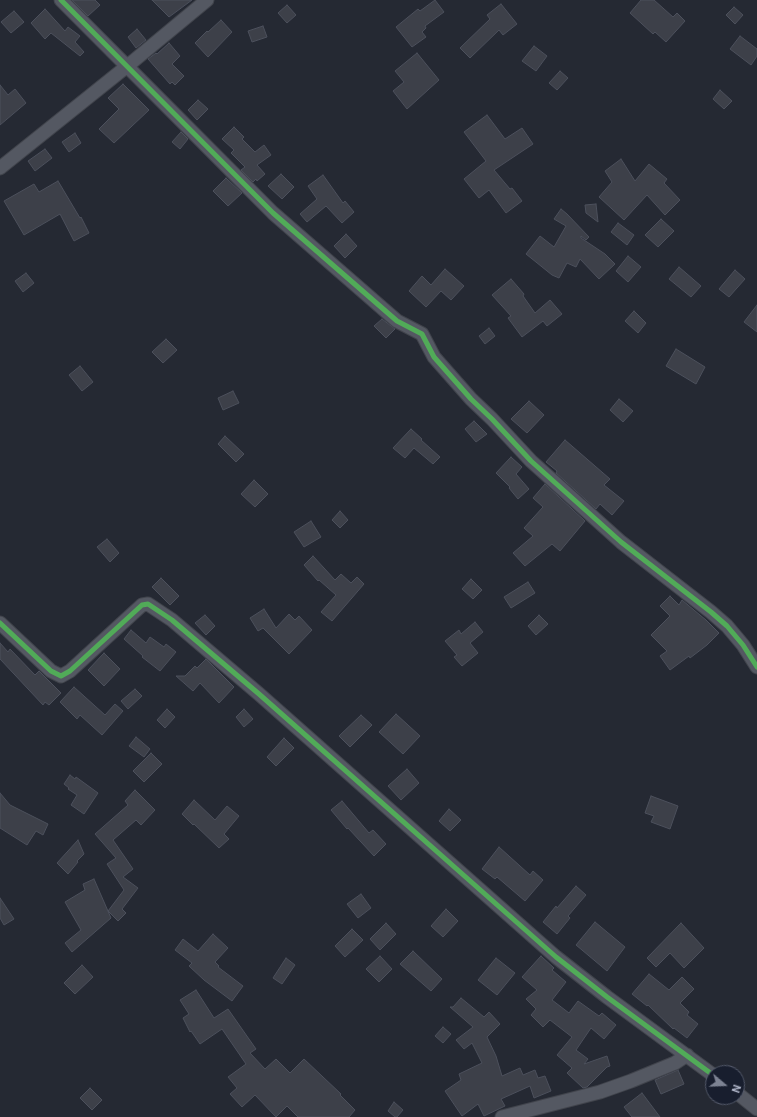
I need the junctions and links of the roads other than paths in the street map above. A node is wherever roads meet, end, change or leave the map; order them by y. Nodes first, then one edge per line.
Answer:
1 (61, 0) edge
2 (207, 0) edge
3 (127, 66) junction
4 (0, 168) edge
5 (0, 623) edge
6 (757, 667) edge
7 (687, 1055) junction
8 (705, 1069) edge
9 (745, 1099) edge
10 (757, 1109) edge
11 (502, 1117) edge

1 - 3 street
2 - 3 street
3 - 4 street
3 - 6 street
5 - 7 street
7 - 8 street
7 - 11 street
9 - 10 street

